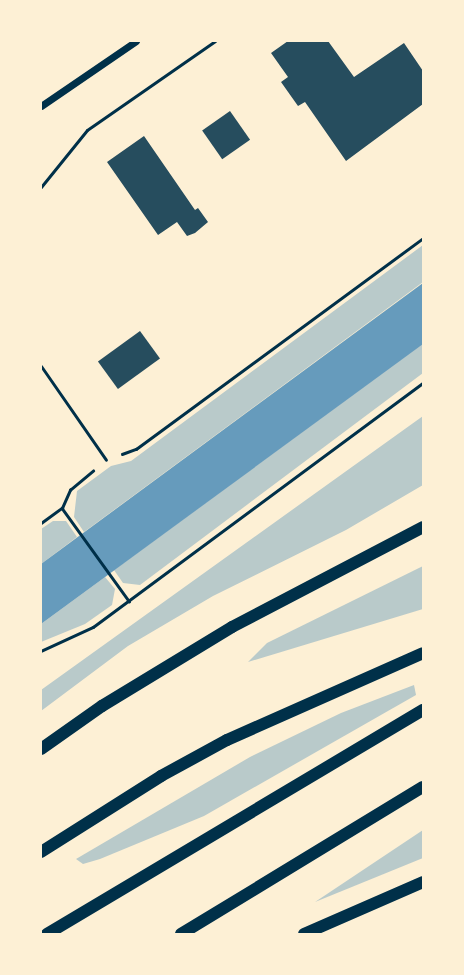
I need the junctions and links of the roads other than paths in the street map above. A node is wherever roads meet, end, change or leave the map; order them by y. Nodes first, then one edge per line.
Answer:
1 (136, 41) edge
2 (215, 41) edge
3 (41, 106) edge
4 (41, 187) edge
5 (41, 366) edge
6 (106, 460) road end
7 (423, 527) edge
8 (423, 653) edge
9 (423, 710) edge
10 (41, 749) edge
11 (423, 787) edge
12 (41, 852) edge
13 (423, 882) edge
14 (47, 934) edge
15 (181, 934) edge
16 (304, 934) edge

1 - 3 street
2 - 4 lane
5 - 6 lane
7 - 10 highway
8 - 12 highway
9 - 14 highway
11 - 15 highway
13 - 16 highway

